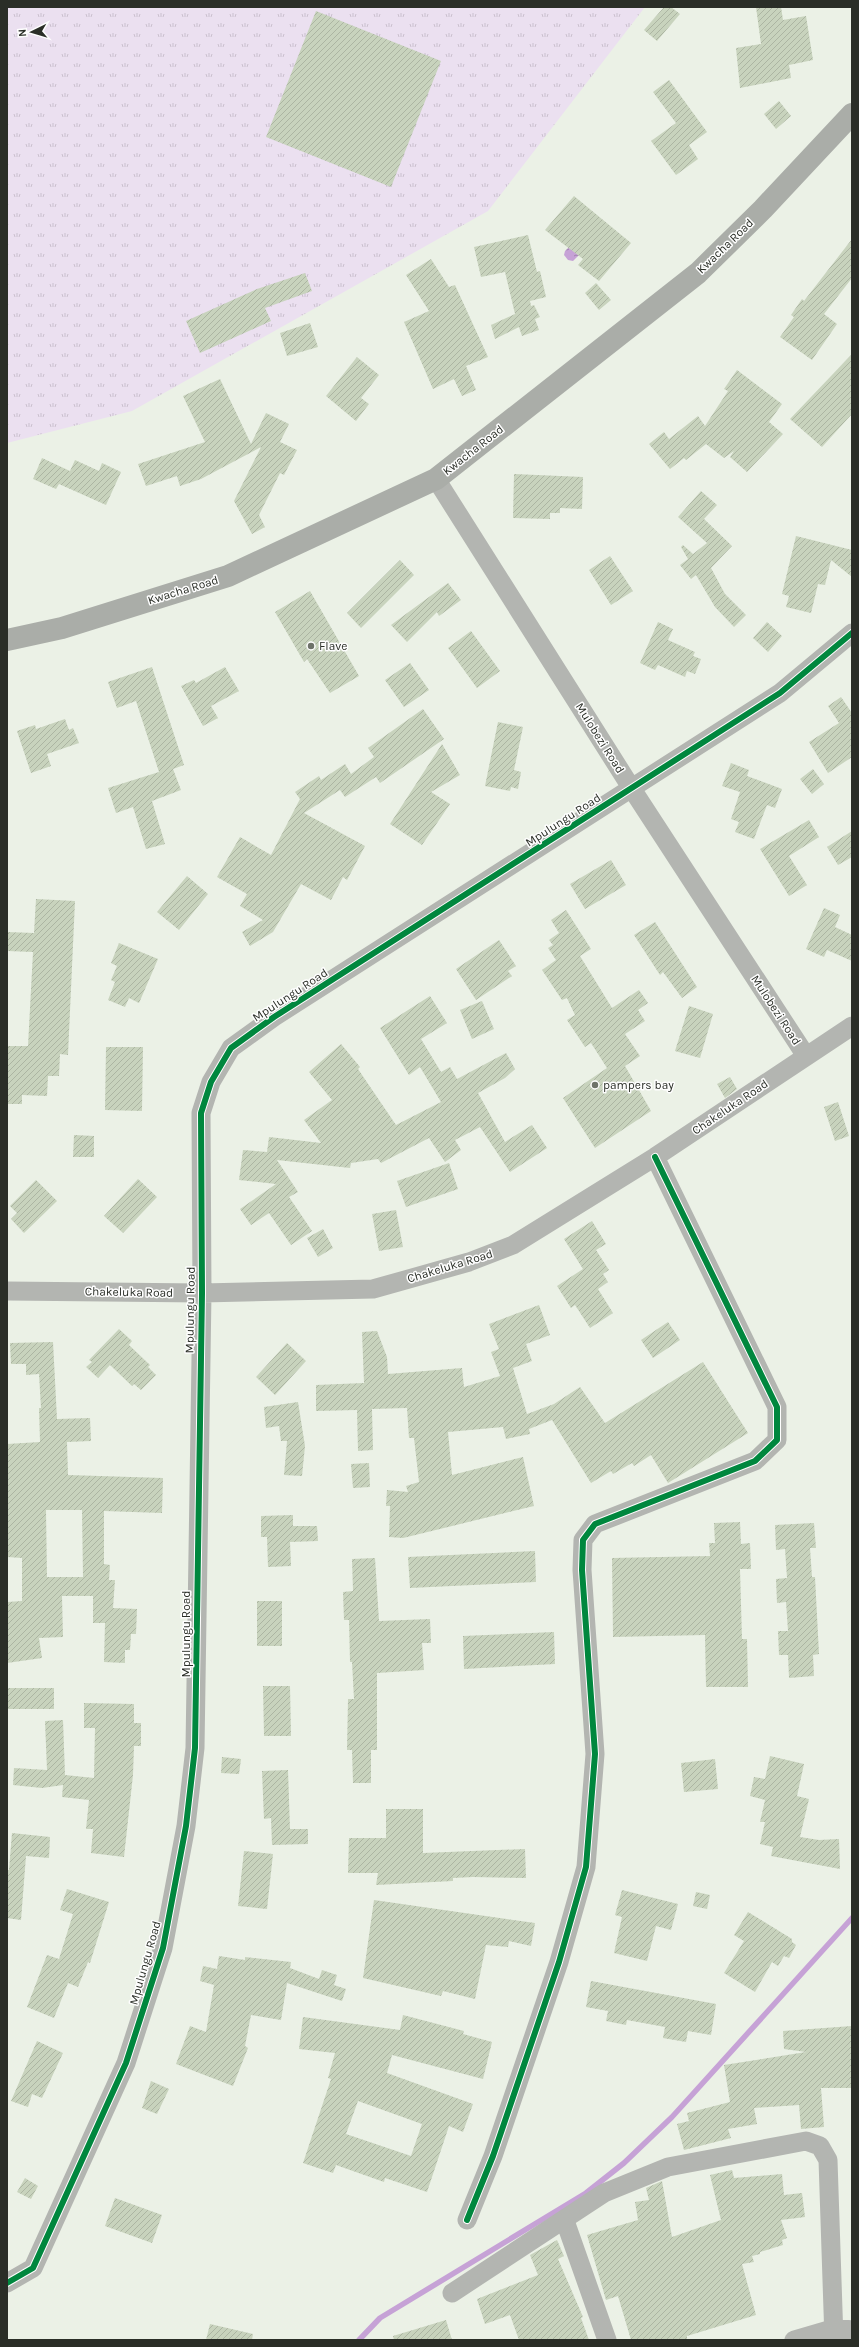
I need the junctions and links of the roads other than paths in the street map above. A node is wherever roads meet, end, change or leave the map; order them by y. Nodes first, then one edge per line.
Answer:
1 (852, 114) edge
2 (436, 479) junction
3 (852, 633) edge
4 (7, 640) edge
5 (632, 789) junction
6 (852, 1026) edge
7 (806, 1056) junction
8 (656, 1157) junction
9 (7, 1291) edge
10 (202, 1293) junction
11 (467, 2220) dead end
12 (565, 2221) junction
13 (7, 2283) edge
14 (452, 2293) dead end
15 (840, 2332) edge
16 (607, 2340) edge
17 (794, 2340) edge

1 - 2 main road, Kwacha Road
2 - 4 main road, Kwacha Road
2 - 5 street, Mulobezi Road
3 - 5 street, Mpulungu Road
5 - 7 street, Mulobezi Road
5 - 10 street, Mpulungu Road
6 - 7 street, Chakeluka Road
7 - 8 street, Chakeluka Road
8 - 10 street, Chakeluka Road
8 - 11 street
9 - 10 street, Chakeluka Road
10 - 13 street, Mpulungu Road
12 - 14 street
12 - 15 street
12 - 16 street
15 - 17 street

